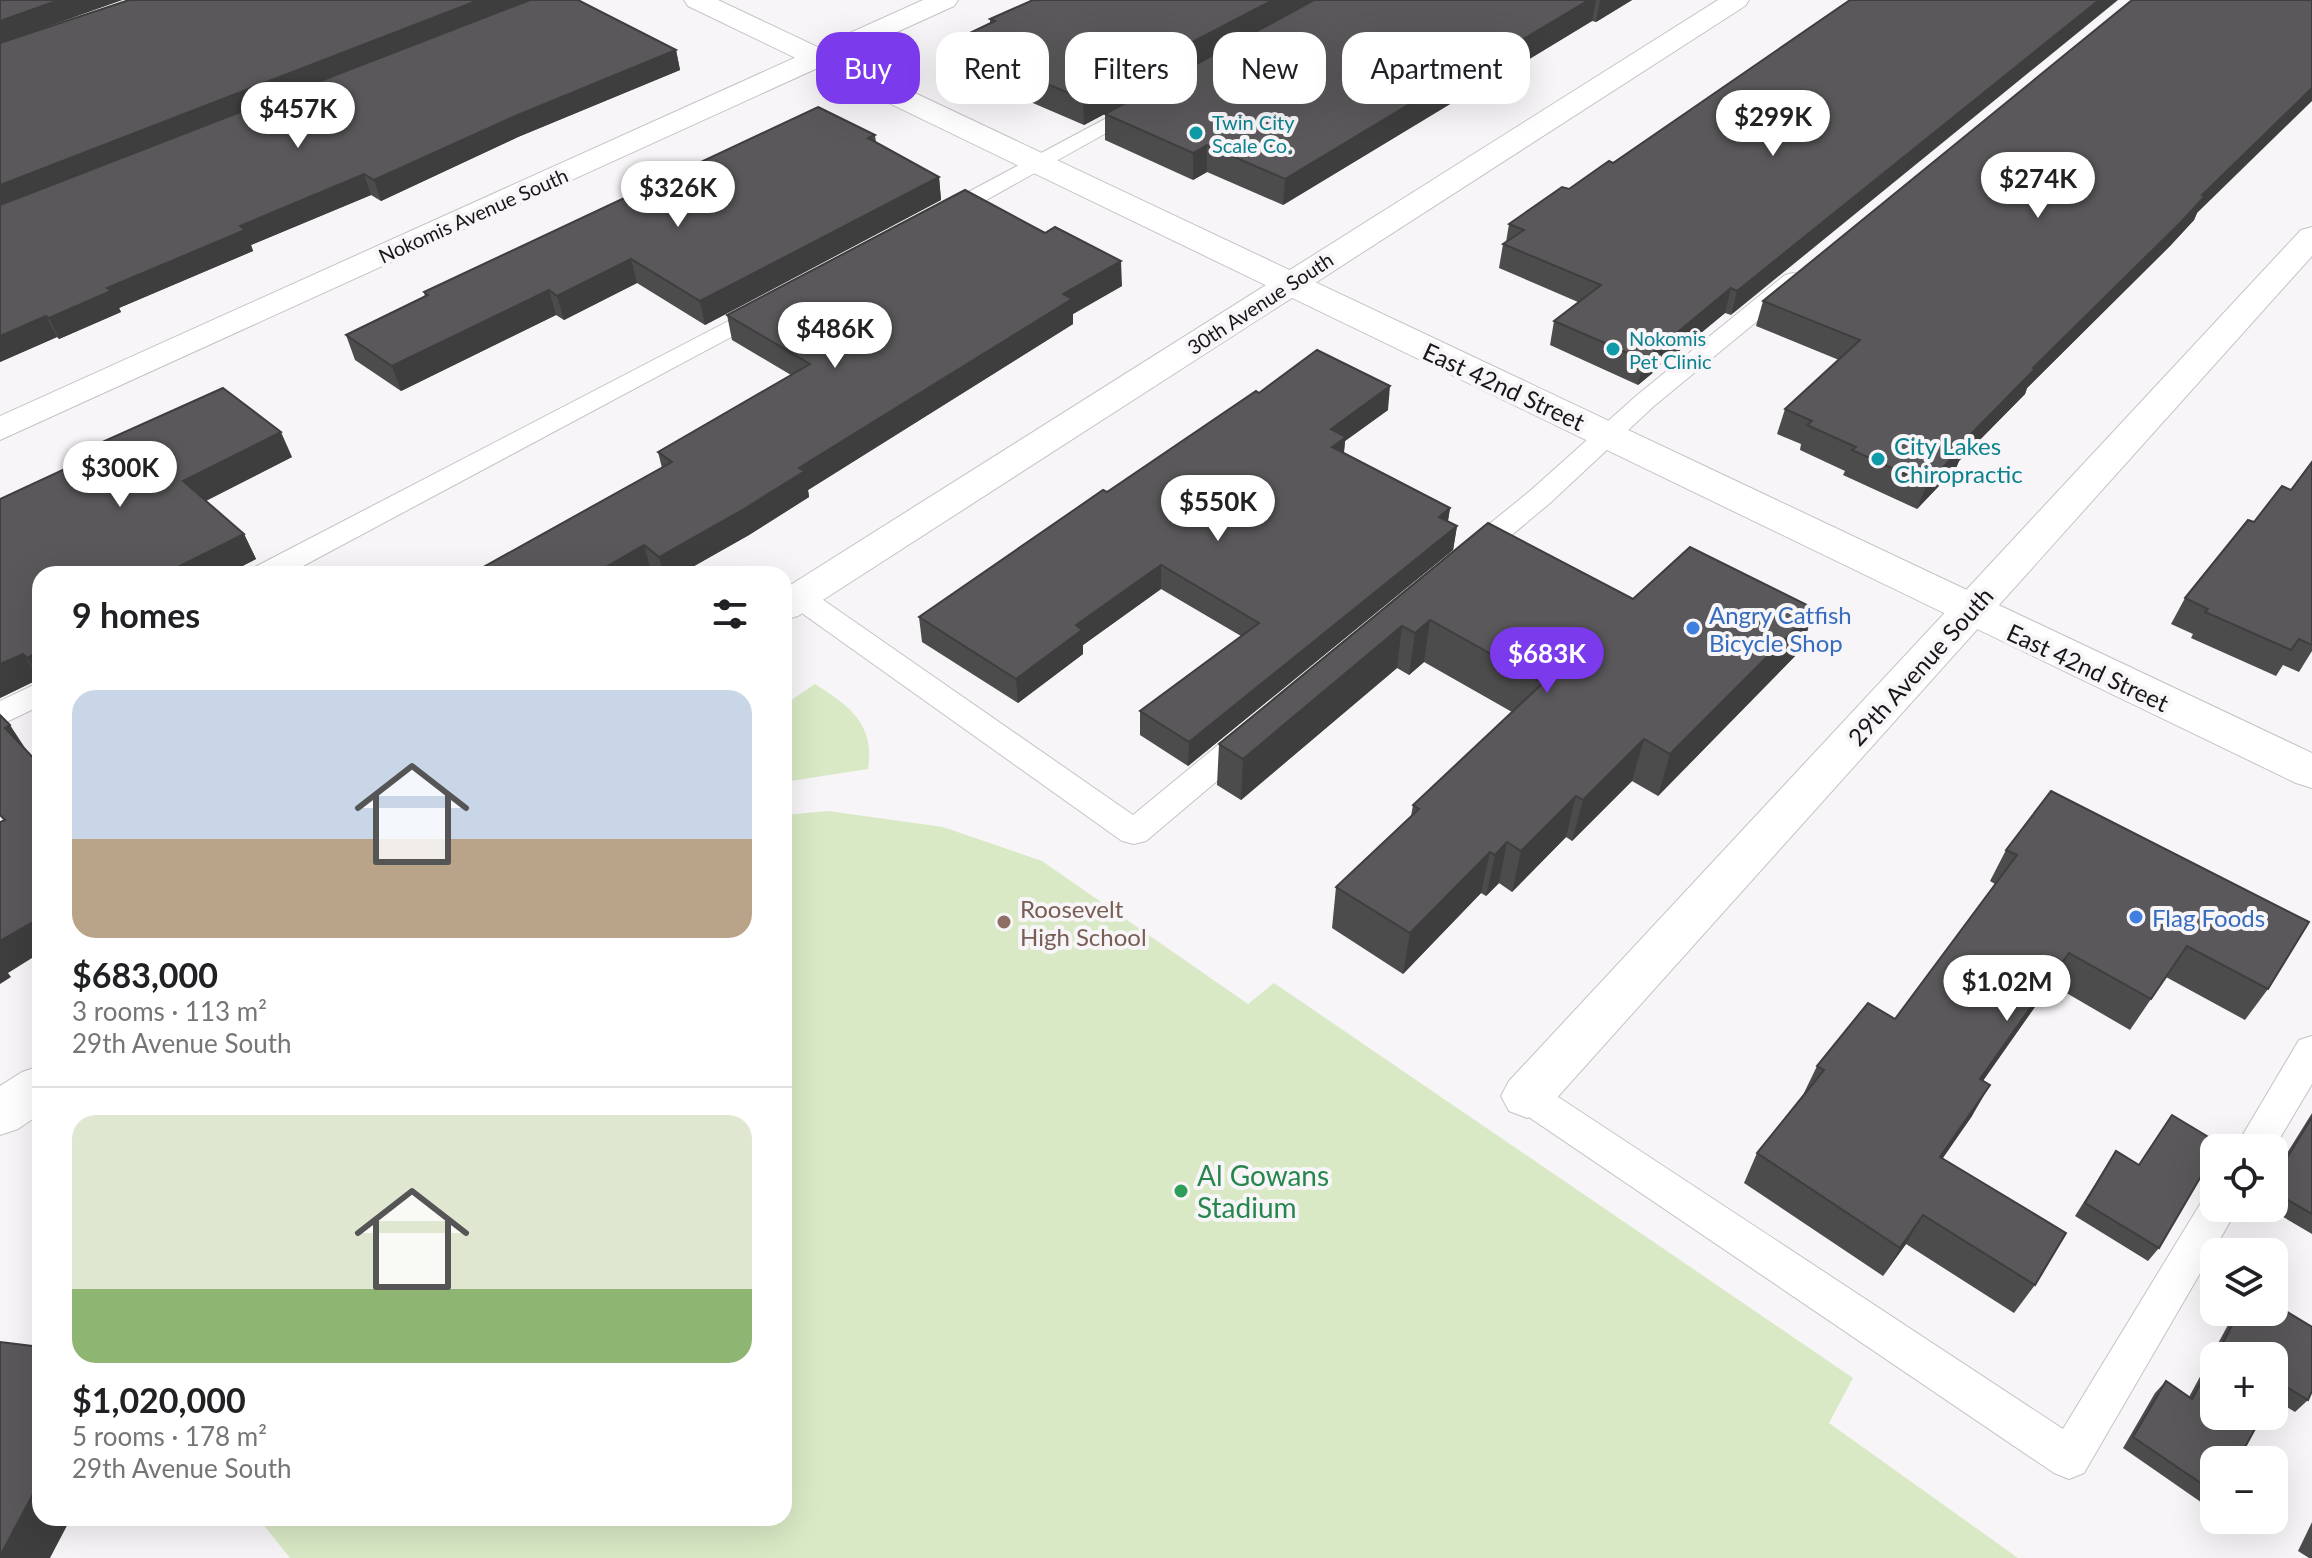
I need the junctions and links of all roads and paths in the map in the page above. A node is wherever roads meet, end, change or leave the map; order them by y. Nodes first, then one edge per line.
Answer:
1 (697, 0) edge
2 (945, 0) edge
3 (1736, 0) edge
4 (874, 32) edge
5 (816, 58) edge
6 (816, 58) edge
7 (912, 104) edge
8 (1145, 104) edge
9 (1036, 164) junction
10 (917, 229) edge
11 (2312, 237) edge
12 (1816, 261) edge
13 (1289, 285) junction
14 (792, 295) edge
15 (0, 429) edge
16 (1608, 435) junction
17 (280, 566) edge
18 (1441, 578) edge
19 (792, 602) edge
20 (1971, 611) junction
21 (32, 697) edge
22 (0, 714) edge
23 (1269, 720) edge
24 (2312, 772) edge
25 (2312, 1051) edge
26 (32, 1092) edge
27 (1527, 1096) joint
28 (0, 1113) edge
29 (2262, 1134) edge
30 (2211, 1222) edge

1 - 5 street, East 42nd Street
2 - 4 street, Nokomis Avenue South
3 - 13 street, 30th Avenue South
6 - 15 street, Nokomis Avenue South
7 - 9 street, East 42nd Street
8 - 9 lane
9 - 10 lane
9 - 13 street, East 42nd Street
11 - 20 street, 29th Avenue South
12 - 16 lane
13 - 16 street, East 42nd Street
13 - 19 street, 30th Avenue South
14 - 17 lane
16 - 18 lane
16 - 20 street, East 42nd Street
19 - 23 lane
20 - 24 street, East 42nd Street
20 - 27 street, 29th Avenue South
21 - 22 lane
25 - 29 lane
26 - 28 street
27 - 30 lane

